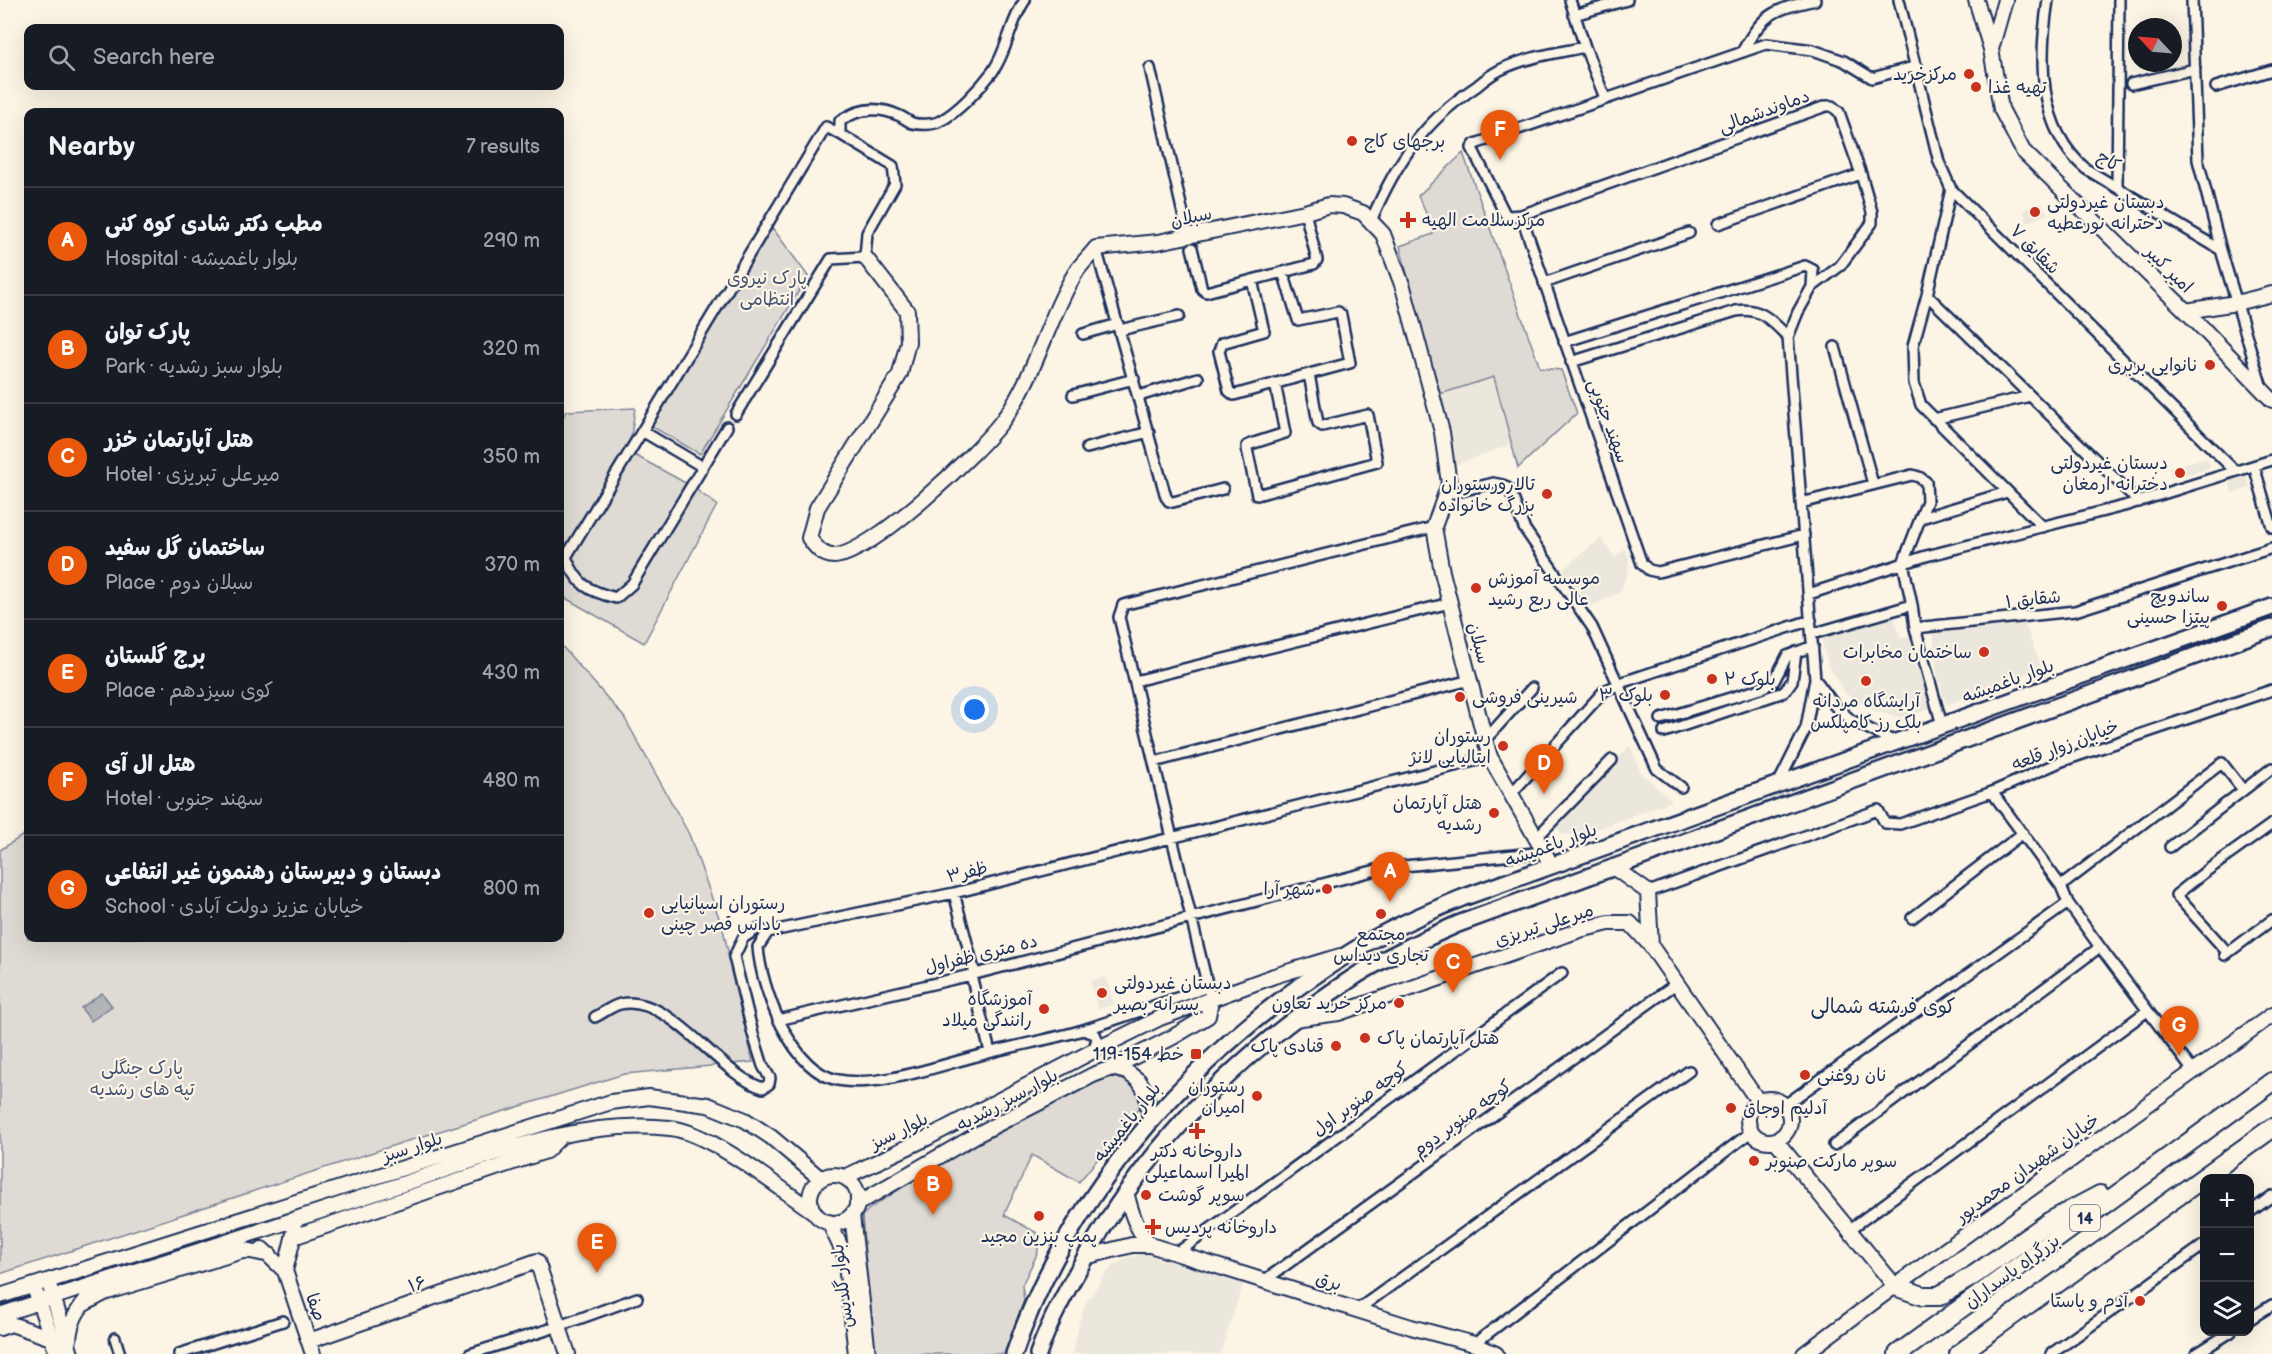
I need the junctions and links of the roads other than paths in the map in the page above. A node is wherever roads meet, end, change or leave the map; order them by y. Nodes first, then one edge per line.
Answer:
1 (1025, 0) edge
2 (1570, 0) edge
3 (1627, 0) edge
4 (1815, 0) edge
5 (1899, 0) edge
6 (1976, 0) edge
7 (2005, 0) edge
8 (2048, 0) edge
9 (2118, 0) edge
10 (2192, 0) edge
11 (1574, 15) junction
12 (1585, 46) junction
13 (1990, 49) junction
14 (1742, 52) junction
15 (1917, 66) junction
16 (1150, 68) dead end
17 (2195, 69) junction
18 (2272, 70) edge
19 (2131, 84) dead end
20 (2216, 87) dead end
21 (1605, 98) junction
22 (840, 134) junction
23 (1862, 174) junction
24 (2116, 187) junction
25 (1951, 189) junction
26 (1305, 212) junction
27 (1521, 215) junction
28 (1371, 221) junction
29 (1718, 224) dead end
30 (1689, 233) dead end
31 (1190, 242) junction
32 (1096, 248) junction
33 (2221, 250) junction
34 (865, 257) junction
35 (1283, 272) junction
36 (1252, 279) junction
37 (1544, 283) junction
38 (1812, 287) junction
39 (2272, 294) edge
40 (1928, 295) junction
41 (2236, 303) junction
42 (2186, 311) junction
43 (1179, 316) dead end
44 (1119, 327) junction
45 (1083, 334) dead end
46 (1788, 337) junction
47 (1564, 342) junction
48 (1835, 347) dead end
49 (1571, 362) junction
50 (1309, 374) junction
51 (1198, 378) dead end
52 (1134, 380) junction
53 (1275, 383) junction
54 (2262, 390) junction
55 (1073, 395) dead end
56 (1139, 396) junction
57 (2030, 396) junction
58 (2272, 400) edge
59 (736, 414) dead end
60 (1934, 419) junction
61 (727, 427) dead end
62 (642, 431) junction
63 (1149, 432) junction
64 (1087, 448) dead end
65 (2272, 460) edge
66 (2254, 466) junction
67 (703, 467) junction
68 (2235, 471) junction
69 (1872, 484) junction
70 (1223, 489) dead end
71 (2007, 492) junction
72 (1445, 495) junction
73 (2139, 502) junction
74 (1801, 503) junction
75 (1921, 518) junction
76 (1434, 527) junction
77 (2043, 527) junction
78 (2272, 527) edge
79 (1804, 534) junction
80 (2272, 548) edge
81 (1903, 563) junction
82 (1906, 575) dead end
83 (1809, 594) junction
84 (1450, 603) junction
85 (1912, 605) junction
86 (2272, 607) edge
87 (1810, 620) junction
88 (1915, 628) junction
89 (2272, 628) edge
90 (1812, 634) junction
91 (1813, 646) junction
92 (1796, 652) junction
93 (1815, 678) junction
94 (1470, 680) junction
95 (1135, 681) junction
96 (1619, 684) junction
97 (1532, 688) dead end
98 (2272, 690) edge
99 (1661, 719) dead end
100 (1942, 725) junction
101 (1664, 732) dead end
102 (1915, 735) junction
103 (1485, 740) junction
104 (1895, 742) junction
105 (1490, 756) junction
106 (1922, 756) junction
107 (1612, 760) dead end
108 (1154, 762) junction
109 (2272, 768) edge
110 (1777, 786) junction
111 (1681, 788) dead end
112 (2243, 790) junction
113 (1992, 792) junction
114 (1511, 794) junction
115 (2272, 824) edge
116 (2023, 833) junction
117 (1172, 836) junction
118 (1536, 838) junction
119 (2170, 847) dead end
120 (1544, 852) junction
121 (1552, 866) junction
122 (1613, 867) junction
123 (2061, 886) junction
124 (1647, 892) junction
125 (954, 893) junction
126 (2068, 903) junction
127 (1191, 916) junction
128 (1912, 918) dead end
129 (2272, 920) edge
130 (768, 932) junction
131 (1651, 946) junction
132 (2100, 947) junction
133 (1348, 954) junction
134 (1562, 973) dead end
135 (973, 974) junction
136 (1677, 984) junction
137 (1210, 993) junction
138 (2147, 1011) junction
139 (2272, 1015) edge
140 (595, 1017) dead end
141 (1294, 1019) junction
142 (778, 1020) junction
143 (1083, 1030) junction
144 (1093, 1051) junction
145 (990, 1052) junction
146 (1112, 1068) junction
147 (1689, 1071) dead end
148 (2193, 1071) junction
149 (2272, 1082) edge
150 (1758, 1101) junction
151 (1785, 1105) junction
152 (1150, 1121) junction
153 (2272, 1128) edge
154 (1751, 1132) junction
155 (562, 1136) junction
156 (1776, 1141) junction
157 (1834, 1145) dead end
158 (2160, 1163) junction
159 (845, 1178) junction
160 (821, 1179) junction
161 (1126, 1192) junction
162 (2272, 1196) edge
163 (854, 1209) junction
164 (2254, 1209) edge
165 (814, 1212) junction
166 (302, 1218) junction
167 (829, 1222) junction
168 (1849, 1230) junction
169 (293, 1237) junction
170 (239, 1238) junction
171 (1150, 1245) junction
172 (2200, 1249) edge
173 (1177, 1252) junction
174 (270, 1255) junction
175 (1085, 1257) junction
176 (285, 1271) junction
177 (48, 1280) junction
178 (1265, 1280) junction
179 (99, 1282) junction
180 (33, 1285) junction
181 (1894, 1286) junction
182 (0, 1296) edge
183 (54, 1297) junction
184 (637, 1298) dead end
185 (39, 1302) junction
186 (82, 1305) junction
187 (2272, 1305) edge
188 (1356, 1310) junction
189 (0, 1315) edge
190 (2254, 1316) edge
191 (283, 1321) dead end
192 (555, 1327) junction
193 (0, 1328) edge
194 (1984, 1335) junction
195 (2225, 1336) edge
196 (51, 1338) junction
197 (115, 1338) dead end
198 (1474, 1344) junction
199 (311, 1348) edge
200 (70, 1350) edge
201 (57, 1354) edge
202 (120, 1354) edge
203 (179, 1354) edge
204 (470, 1354) edge
205 (559, 1354) edge
206 (568, 1354) edge
207 (856, 1354) edge
208 (868, 1354) edge
209 (1014, 1354) edge
210 (1038, 1354) edge
211 (1496, 1354) edge
212 (1804, 1354) edge
213 (1898, 1354) edge
214 (1959, 1354) edge
215 (1970, 1354) edge
216 (1977, 1354) edge
217 (2051, 1354) edge
218 (2196, 1354) edge

1 - 22 street
2 - 11 street
3 - 11 street
4 - 14 street
5 - 15 street, شقایق ۷
6 - 13 street
7 - 13 street, امیر کبیر
8 - 24 street, کاج
9 - 24 street
10 - 17 street
11 - 12 street
12 - 21 street
12 - 28 street
13 - 42 street, امیر کبیر
14 - 15 street
14 - 21 street
15 - 25 street, شقایق ۷
16 - 31 street
17 - 19 street
17 - 33 street
18 - 20 street
21 - 27 street
22 - 34 street
22 - 62 street
23 - 27 street, دماوندشمالی
23 - 29 street
23 - 38 street, دماوندشمالی
24 - 33 street, کاج
25 - 40 street
25 - 68 street, شقایق ۷
26 - 28 street, سبلان
26 - 31 street, سبلان
26 - 35 street
27 - 37 street, سهند جنوبی
28 - 72 street, سبلان
30 - 37 street
31 - 32 street, سبلان
31 - 36 street
32 - 34 street
32 - 44 street
33 - 41 street
34 - 59 street
35 - 36 street
35 - 50 street
36 - 53 street
37 - 47 street, سهند جنوبی
38 - 46 street, دماوندشمالی
38 - 47 street
39 - 41 street
40 - 57 street
40 - 60 street
41 - 42 street
41 - 54 street
42 - 54 street, امیر کبیر
43 - 44 street
44 - 45 street
44 - 52 street
46 - 49 street
46 - 74 street
47 - 49 street, سهند جنوبی
48 - 69 street
49 - 79 street, سهند جنوبی
50 - 53 street
50 - 53 street
51 - 56 street
52 - 55 street
52 - 56 street
54 - 58 street, امیر کبیر
56 - 63 street
57 - 60 street
57 - 73 street
60 - 71 street
61 - 67 street
62 - 67 street
62 - 67 street
63 - 64 street
63 - 70 street
65 - 66 street
66 - 68 street
66 - 78 street
68 - 73 street
69 - 74 street
69 - 75 street
71 - 75 street
71 - 77 street
72 - 76 street, سبلان
72 - 96 street
73 - 77 street
74 - 79 street
75 - 81 street
76 - 84 street, سبلان
76 - 95 street
77 - 81 street
79 - 83 street
80 - 88 street, شقایق ۱
81 - 82 street
81 - 83 street
81 - 85 street
83 - 87 street
84 - 94 street, سبلان
84 - 95 street
85 - 88 street
85 - 90 street
86 - 100 main road, بلوار باغمیشه
87 - 90 street
87 - 96 street
88 - 100 street
89 - 106 main road
90 - 91 street
91 - 92 street
91 - 93 street
92 - 99 street
92 - 101 street
93 - 104 street
93 - 110 street
94 - 103 street, سبلان
94 - 108 street
95 - 108 street
96 - 111 street
96 - 114 street
97 - 103 street
98 - 113 street, خیابان زوار قلعه
100 - 102 main road, بلوار باغمیشه
102 - 104 main road, بلوار باغمیشه
102 - 106 street
103 - 105 street, سبلان
104 - 110 main road, بلوار باغمیشه
105 - 114 street, سبلان
105 - 117 street, ظفر۳
106 - 122 main road
107 - 118 street
108 - 117 street
109 - 112 street
110 - 121 main road, بلوار باغمیشه
112 - 119 street
112 - 123 street
113 - 116 street
113 - 124 street, خیابان زوار قلعه
114 - 118 street, سبلان
115 - 129 street
116 - 123 street
116 - 128 street
117 - 125 street, ظفر۳
117 - 127 street
118 - 120 street, سبلان
120 - 121 street, سبلان
120 - 127 street, ده متری ظفراول
121 - 133 main road, بلوار باغمیشه
122 - 124 street
122 - 141 main road
123 - 126 street
124 - 131 street
125 - 130 street, ظفر۳
125 - 135 street
126 - 132 street
126 - 151 street
127 - 135 street, ده متری ظفراول
127 - 137 street
130 - 140 street, ظفر۳
130 - 142 street
131 - 136 street, میرعلی تبریزی
131 - 141 street, میرعلی تبریزی
132 - 138 street
132 - 157 street
133 - 137 street, بلوار سبز
133 - 152 main road, بلوار باغمیشه
134 - 173 street, کوچه صنوبر اول
135 - 142 street, ده متری ظفراول
135 - 145 street
136 - 150 street, میرعلی تبریزی
136 - 178 street, کوچه صنوبر دوم
137 - 143 street
137 - 144 street, بلوار سبز
137 - 146 street, بلوار سبز رشدیه
138 - 148 street
138 - 168 street
139 - 148 street, خیابان شهیدان محمدپور
141 - 161 main road
142 - 145 street
143 - 144 street
143 - 145 street
144 - 159 street, بلوار سبز
146 - 152 street
146 - 163 street, بلوار سبز رشدیه
147 - 188 street
148 - 181 street, خیابان شهیدان محمدپور
149 - 158 highway, بزرگراه پاسداران / 14
150 - 151 street
150 - 154 street
151 - 156 street
152 - 209 main road, بلوار باغمیشه
153 - 194 highway, بزرگراه پاسداران / 14
154 - 156 street
154 - 198 street
155 - 165 street, بلوار سبز
155 - 166 street, بلوار سبز
155 - 169 street
156 - 168 street
158 - 181 highway
158 - 213 highway, بزرگراه پاسداران / 14
159 - 160 street
159 - 163 street
160 - 165 street
160 - 177 street, بلوار سبز
161 - 171 street
161 - 175 main road
162 - 164 street
163 - 167 street
163 - 208 street, بلوار گلدیس
165 - 167 street
166 - 169 street
166 - 170 street, بلوار سبز
167 - 207 street, بلوار گلدیس
168 - 181 street
169 - 176 street
170 - 174 street
170 - 179 street, بلوار سبز
171 - 173 street, برق
171 - 175 street
172 - 217 street
173 - 178 street, برق
174 - 176 street
174 - 186 street
175 - 210 main road
176 - 199 street, صفا
177 - 180 street, بلوار سبز
177 - 183 street
178 - 188 street, برق
179 - 183 street, بلوار سبز
179 - 186 street
180 - 182 street, بلوار سبز
180 - 185 street
181 - 212 street, خیابان شهیدان محمدپور
183 - 185 street, بلوار سبز
183 - 200 street
184 - 192 street
185 - 189 street, بلوار سبز
185 - 196 street
186 - 200 street
187 - 190 street
188 - 198 street, برق
191 - 203 street
192 - 199 street, ۱۶
192 - 204 street
192 - 205 street
192 - 206 street
193 - 196 street
194 - 214 highway, بزرگراه پاسداران / 14
194 - 215 highway
194 - 216 street
195 - 218 street
196 - 201 street
197 - 202 street
198 - 211 street, برق

